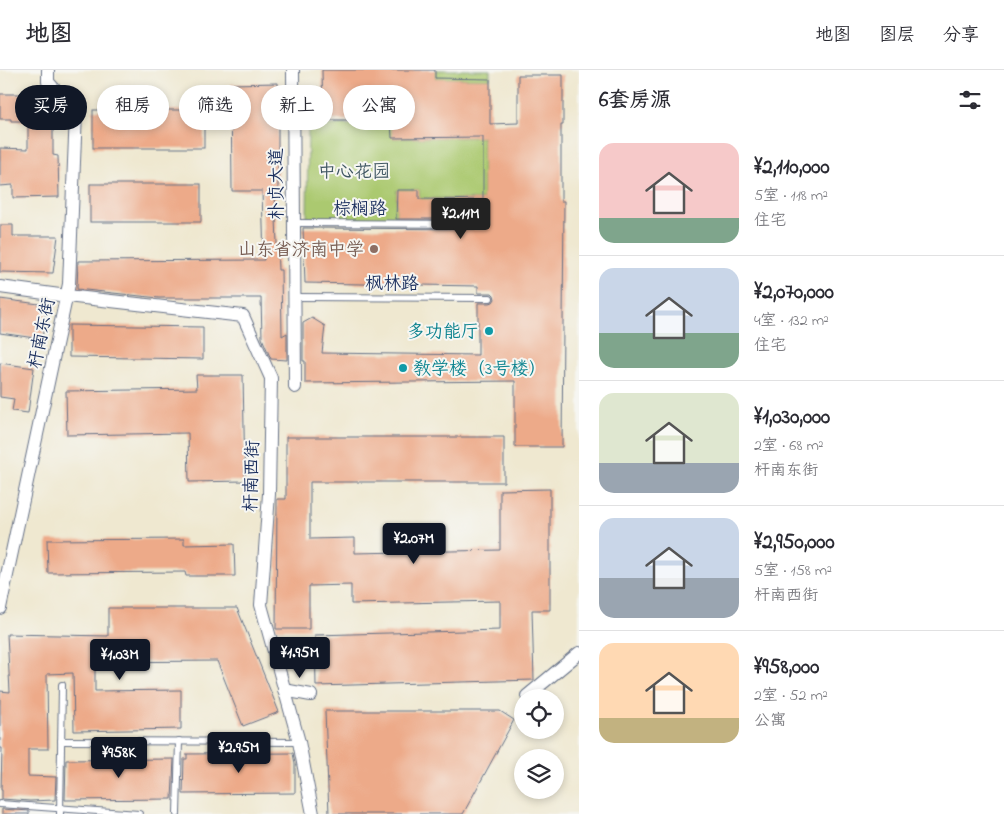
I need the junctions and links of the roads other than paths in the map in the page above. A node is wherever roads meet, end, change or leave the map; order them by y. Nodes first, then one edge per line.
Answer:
1 (48, 70) edge
2 (293, 70) edge
3 (294, 223) junction
4 (485, 224) dead end
5 (0, 287) edge
6 (67, 296) junction
7 (295, 297) junction
8 (490, 298) dead end
9 (295, 388) dead end
10 (0, 608) edge
11 (579, 653) edge
12 (62, 685) dead end
13 (535, 689) edge
14 (284, 690) junction
15 (311, 695) dead end
16 (61, 741) junction
17 (179, 741) junction
18 (299, 742) junction
19 (0, 804) edge
20 (60, 811) edge
21 (139, 814) edge
22 (177, 814) edge
23 (313, 814) edge

1 - 6 street, 杆南东街
2 - 3 street, 朴贞大道
3 - 4 lane, 棕榈路
3 - 7 street, 朴贞大道
5 - 6 street
6 - 10 street, 杆南东街
6 - 14 street, 杆南西街
7 - 8 lane, 枫林路
7 - 9 street, 朴贞大道
11 - 13 street
12 - 16 lane
14 - 15 street
14 - 18 street, 杆南西街
16 - 17 lane
16 - 20 lane
17 - 18 lane
17 - 22 lane
18 - 23 street, 杆南西街
19 - 20 lane
20 - 21 lane

